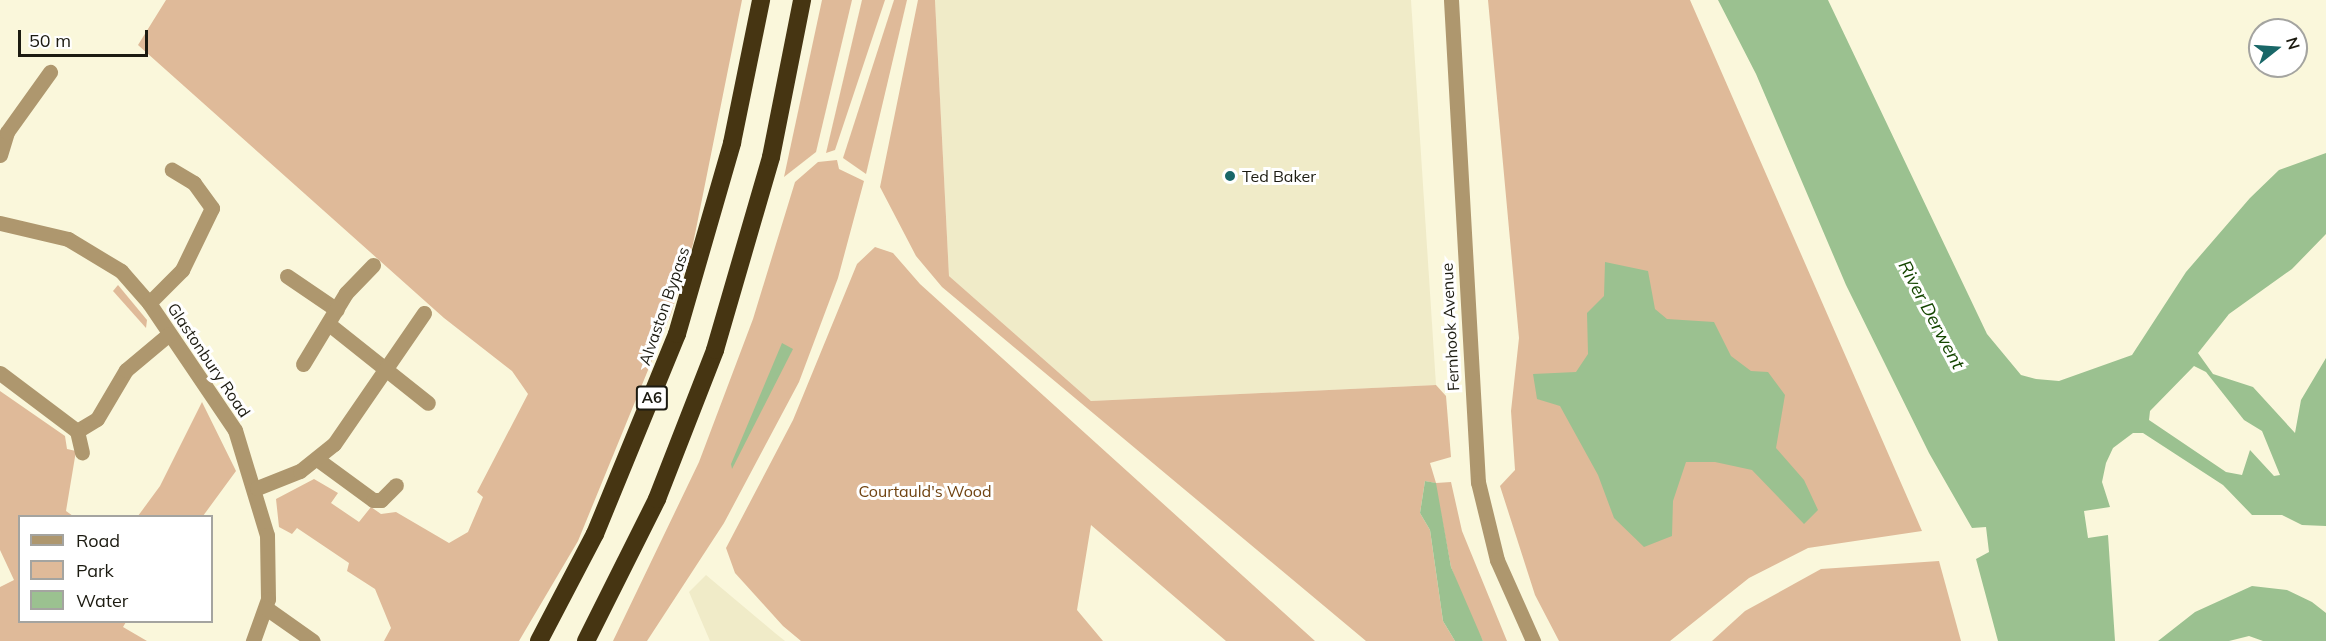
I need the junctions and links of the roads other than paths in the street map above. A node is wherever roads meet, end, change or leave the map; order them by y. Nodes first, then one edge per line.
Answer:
1 (761, 0) edge
2 (802, 0) edge
3 (1451, 0) edge
4 (50, 72) dead end
5 (0, 155) edge
6 (172, 170) dead end
7 (0, 224) edge
8 (373, 265) dead end
9 (287, 276) dead end
10 (149, 303) junction
11 (338, 310) junction
12 (424, 313) dead end
13 (330, 325) junction
14 (169, 334) junction
15 (303, 364) dead end
16 (389, 370) junction
17 (0, 373) edge
18 (428, 403) dead end
19 (78, 431) junction
20 (82, 452) dead end
21 (317, 459) junction
22 (396, 485) dead end
23 (257, 488) junction
24 (266, 608) junction
25 (253, 641) edge
26 (313, 641) edge
27 (539, 641) edge
28 (586, 641) edge
29 (1533, 641) edge

1 - 27 highway, Alvaston Bypass / A6
2 - 28 highway, A6
3 - 29 street, Fernhook Avenue
4 - 5 street
6 - 10 street
7 - 10 street, Glastonbury Road
8 - 11 street
9 - 11 street
10 - 14 street, Glastonbury Road
11 - 13 street
12 - 16 street
13 - 15 street
13 - 16 street
14 - 19 street
14 - 23 street, Glastonbury Road
16 - 18 street
16 - 21 street
17 - 19 street
19 - 20 street
21 - 22 street
21 - 23 street
23 - 24 street, Glastonbury Road
24 - 25 street, Glastonbury Road
24 - 26 street

